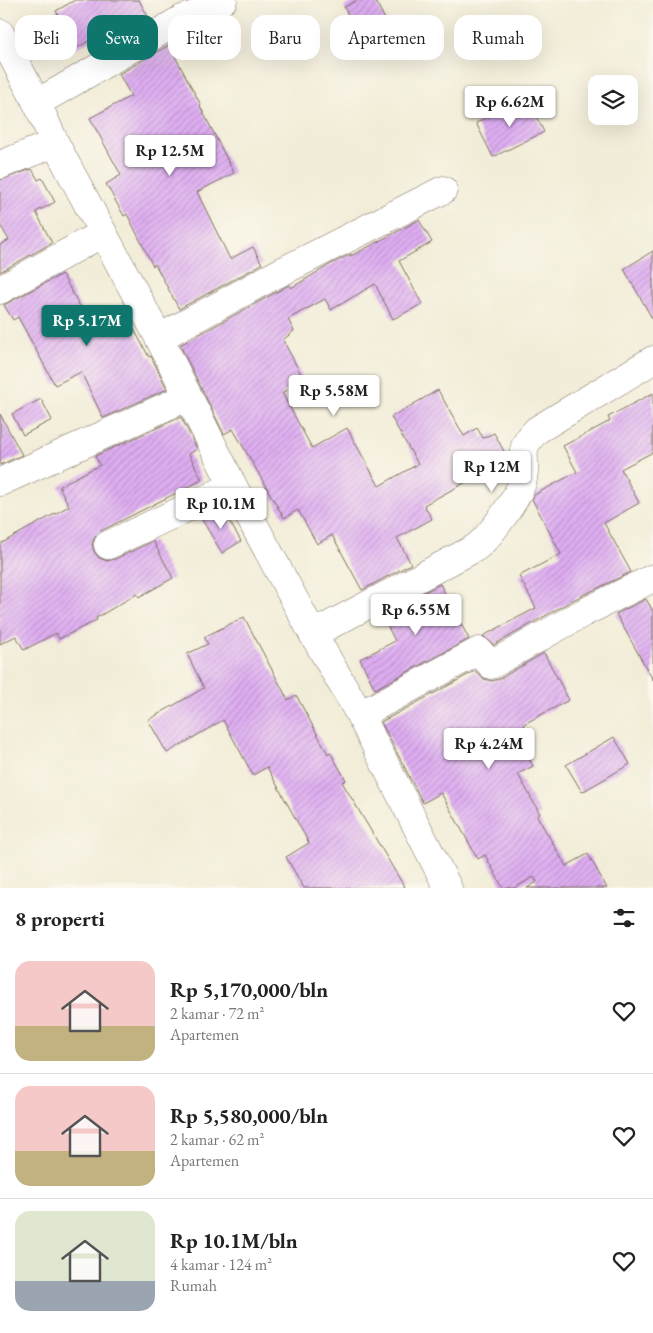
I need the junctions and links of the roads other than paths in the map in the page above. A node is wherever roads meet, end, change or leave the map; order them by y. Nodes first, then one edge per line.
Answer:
1 (223, 0) edge
2 (0, 33) edge
3 (37, 103) junction
4 (55, 142) junction
5 (0, 165) edge
6 (443, 190) dead end
7 (103, 233) junction
8 (0, 290) edge
9 (159, 338) junction
10 (653, 360) edge
11 (187, 397) junction
12 (0, 482) edge
13 (233, 486) junction
14 (108, 545) dead end
15 (653, 578) edge
16 (313, 634) junction
17 (360, 715) junction
18 (446, 888) edge

1 - 3 street
2 - 3 street
3 - 4 street
4 - 5 street
4 - 7 street
6 - 9 street
7 - 8 street
7 - 9 street
9 - 11 street
10 - 16 street
11 - 12 street
11 - 13 street
13 - 14 street
13 - 16 street
15 - 17 street
16 - 17 street
17 - 18 street

